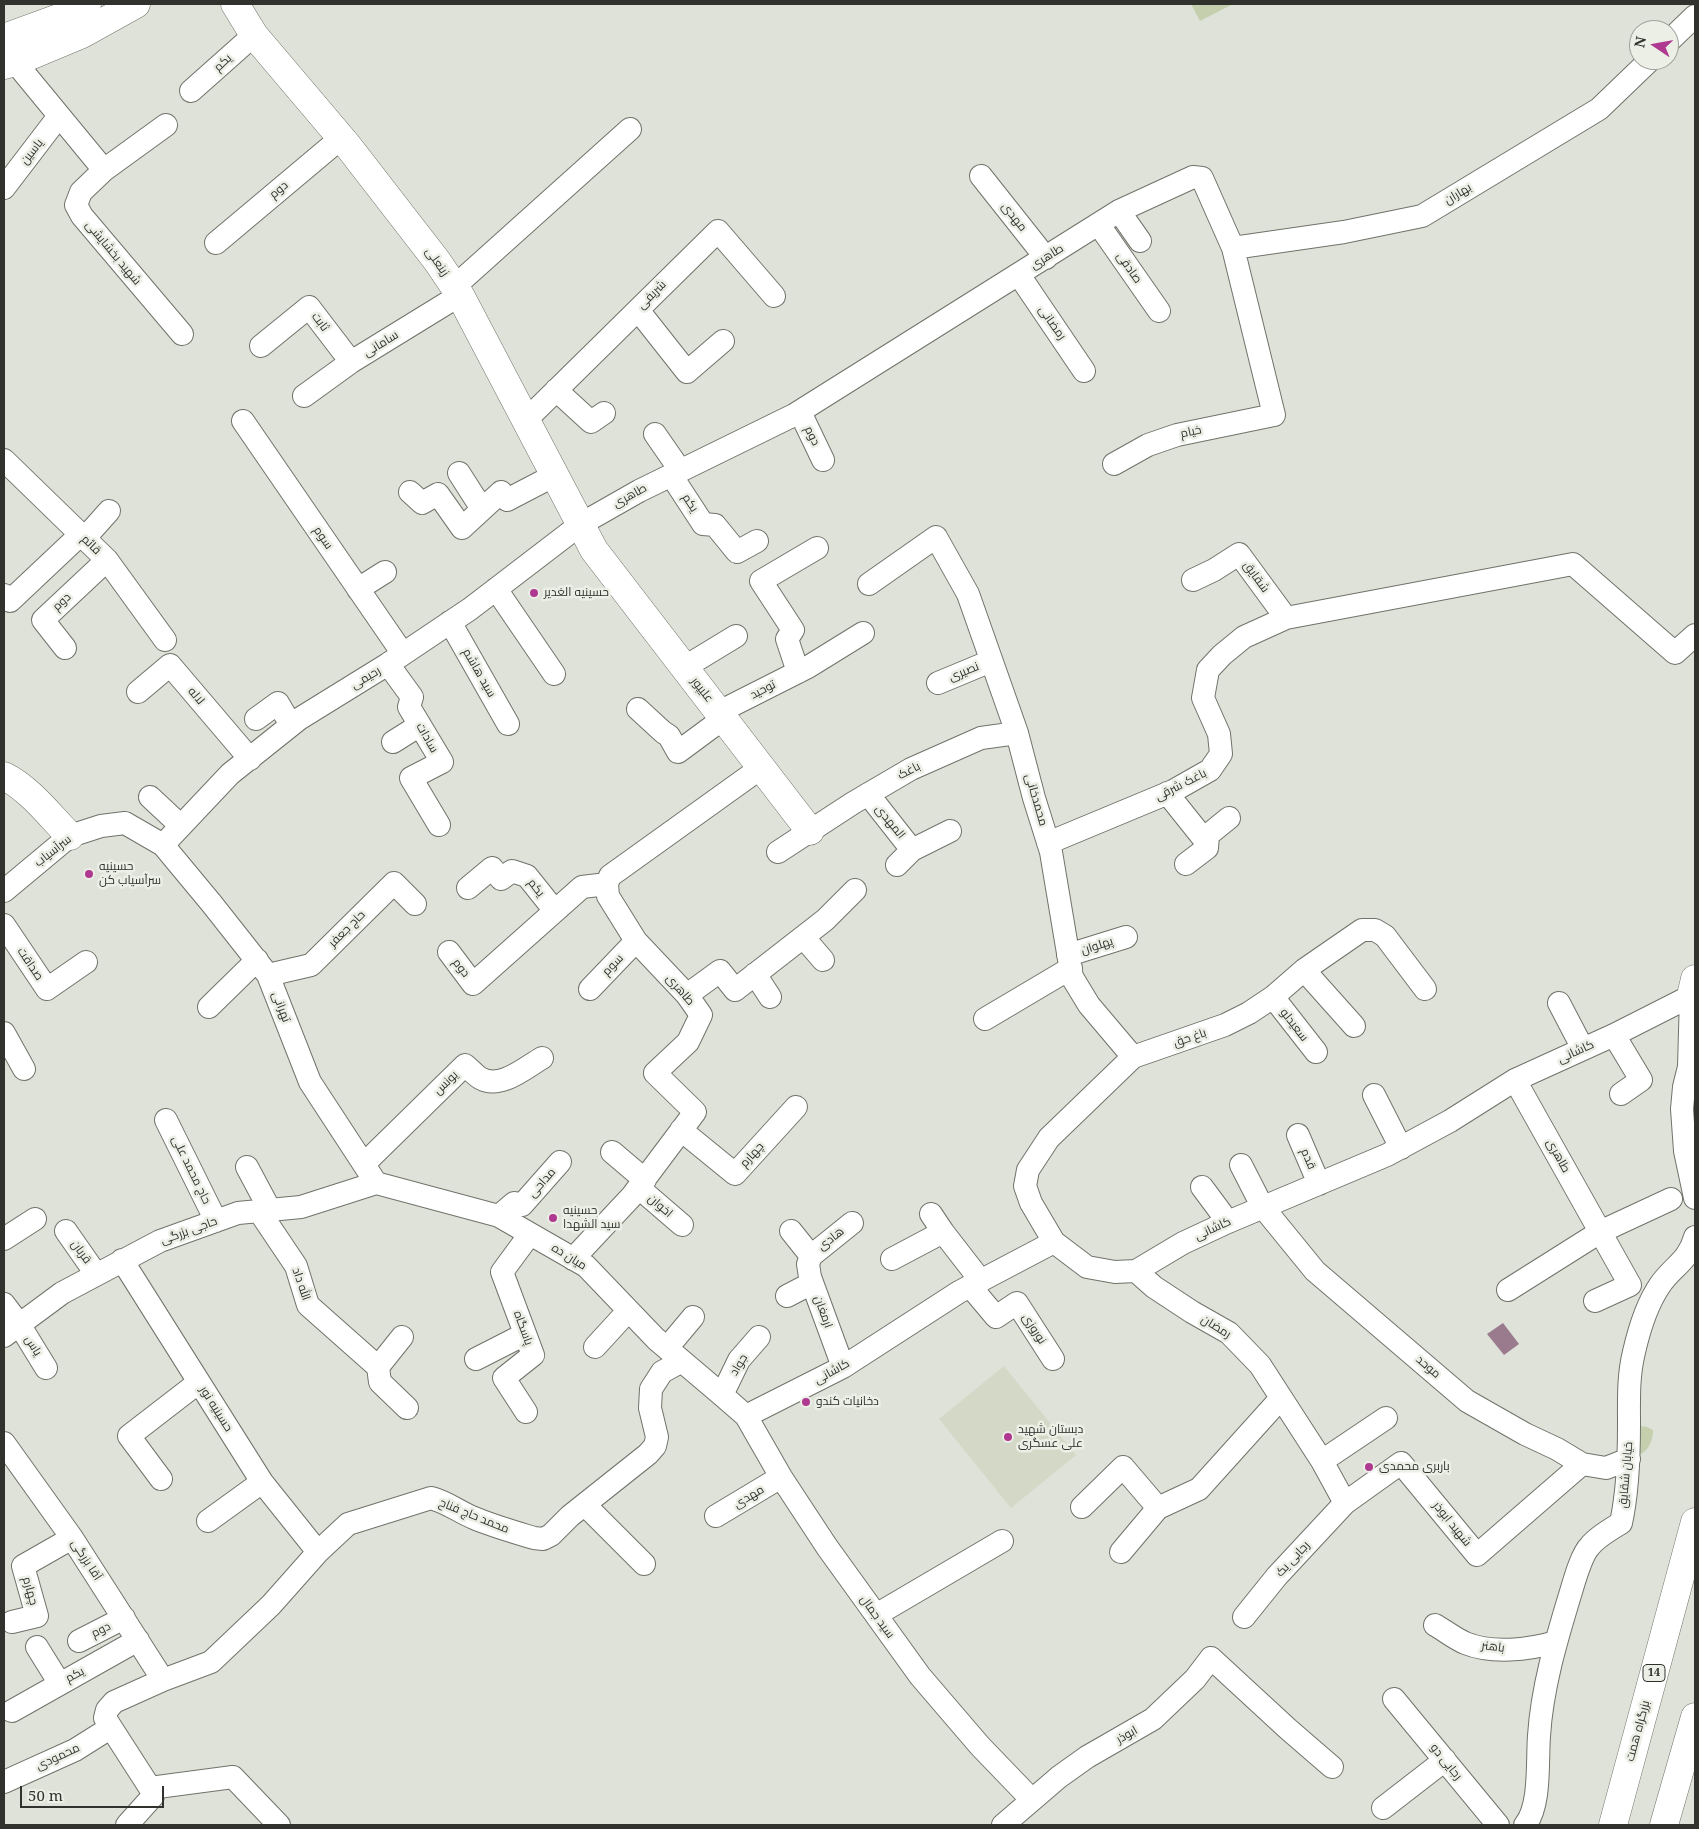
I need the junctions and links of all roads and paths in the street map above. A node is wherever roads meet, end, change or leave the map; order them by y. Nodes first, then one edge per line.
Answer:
1 (87, 4) edge
2 (136, 4) edge
3 (235, 4) edge
4 (1695, 16) edge
5 (1679, 32) edge
6 (254, 35) junction
7 (5, 38) edge
8 (9, 64) edge
9 (1640, 70) edge
10 (191, 91) dead end
11 (59, 116) junction
12 (166, 125) dead end
13 (630, 130) dead end
14 (341, 138) junction
15 (104, 170) junction
16 (981, 176) dead end
17 (4, 188) edge
18 (1119, 211) junction
19 (1099, 225) junction
20 (1140, 241) dead end
21 (216, 243) dead end
22 (1233, 248) junction
23 (1046, 258) junction
24 (1019, 275) junction
25 (457, 291) junction
26 (774, 296) dead end
27 (638, 310) junction
28 (1160, 311) dead end
29 (182, 334) dead end
30 (722, 341) dead end
31 (261, 346) dead end
32 (351, 362) junction
33 (1084, 371) dead end
34 (556, 390) junction
35 (304, 396) dead end
36 (800, 412) junction
37 (604, 413) dead end
38 (1274, 415) joint
39 (526, 420) junction
40 (243, 421) dead end
41 (655, 434) dead end
42 (4, 460) edge
43 (824, 460) dead end
44 (1114, 464) dead end
45 (676, 472) junction
46 (459, 473) dead end
47 (555, 475) junction
48 (410, 492) dead end
49 (482, 509) junction
50 (109, 511) dead end
51 (581, 524) junction
52 (82, 537) junction
53 (757, 541) dead end
54 (817, 548) dead end
55 (594, 550) joint
56 (107, 560) junction
57 (385, 572) dead end
58 (1193, 580) dead end
59 (869, 584) dead end
60 (496, 588) junction
61 (358, 589) junction
62 (4, 595) edge
63 (1286, 618) junction
64 (450, 622) junction
65 (863, 633) dead end
66 (1695, 635) edge
67 (736, 636) dead end
68 (165, 640) dead end
69 (65, 648) dead end
70 (395, 659) junction
71 (991, 661) junction
72 (685, 667) junction
73 (803, 670) junction
74 (554, 674) dead end
75 (938, 683) dead end
76 (138, 692) dead end
77 (638, 709) dead end
78 (721, 715) junction
79 (256, 719) dead end
80 (508, 724) dead end
81 (291, 725) junction
82 (420, 725) junction
83 (1017, 733) junction
84 (393, 742) dead end
85 (250, 758) junction
86 (762, 767) junction
87 (4, 776) edge
88 (1167, 793) junction
89 (868, 794) junction
90 (150, 797) dead end
91 (1229, 818) dead end
92 (439, 825) dead end
93 (180, 826) junction
94 (810, 831) junction
95 (950, 831) dead end
96 (70, 836) junction
97 (1048, 843) junction
98 (1207, 843) junction
99 (163, 845) junction
100 (778, 852) dead end
101 (1186, 864) dead end
102 (607, 884) junction
103 (468, 888) dead end
104 (855, 890) dead end
105 (4, 891) edge
106 (416, 904) dead end
107 (555, 912) junction
108 (4, 925) edge
109 (1126, 937) dead end
110 (804, 938) junction
111 (636, 941) junction
112 (449, 952) dead end
113 (823, 960) dead end
114 (86, 962) dead end
115 (1070, 962) junction
116 (262, 967) junction
117 (1304, 970) junction
118 (755, 974) junction
119 (590, 989) dead end
120 (1425, 989) dead end
121 (687, 995) junction
122 (770, 997) dead end
123 (1272, 997) junction
124 (1694, 998) edge
125 (1559, 1003) dead end
126 (209, 1007) dead end
127 (985, 1019) dead end
128 (1354, 1026) dead end
129 (4, 1033) edge
130 (1614, 1035) junction
131 (1583, 1048) junction
132 (1316, 1052) dead end
133 (1133, 1057) junction
134 (542, 1058) dead end
135 (24, 1069) dead end
136 (1515, 1080) junction
137 (1621, 1094) dead end
138 (1374, 1095) dead end
139 (796, 1106) dead end
140 (166, 1120) dead end
141 (682, 1130) junction
142 (1298, 1135) dead end
143 (1401, 1148) junction
144 (612, 1152) dead end
145 (560, 1162) dead end
146 (364, 1164) junction
147 (1241, 1165) dead end
148 (247, 1167) dead end
149 (376, 1183) junction
150 (642, 1184) junction
151 (1319, 1184) junction
152 (1202, 1187) dead end
153 (1695, 1198) edge
154 (1671, 1199) dead end
155 (1262, 1206) junction
156 (265, 1211) junction
157 (499, 1216) junction
158 (34, 1220) dead end
159 (216, 1220) junction
160 (1228, 1222) junction
161 (852, 1223) dead end
162 (682, 1225) dead end
163 (66, 1231) dead end
164 (790, 1231) dead end
165 (1600, 1232) junction
166 (530, 1234) junction
167 (1695, 1237) edge
168 (4, 1239) edge
169 (1054, 1242) junction
170 (811, 1256) junction
171 (892, 1258) dead end
172 (572, 1259) junction
173 (122, 1260) junction
174 (1136, 1271) junction
175 (96, 1274) junction
176 (812, 1283) junction
177 (975, 1284) junction
178 (1508, 1290) dead end
179 (787, 1296) dead end
180 (1595, 1301) dead end
181 (4, 1304) edge
182 (628, 1311) junction
183 (693, 1317) dead end
184 (11, 1330) edge
185 (525, 1334) junction
186 (759, 1337) dead end
187 (402, 1338) dead end
188 (595, 1347) dead end
189 (674, 1354) junction
190 (476, 1359) dead end
191 (1053, 1359) dead end
192 (378, 1367) junction
193 (843, 1367) junction
194 (46, 1368) dead end
195 (199, 1382) junction
196 (722, 1394) junction
197 (1281, 1398) junction
198 (407, 1408) dead end
199 (526, 1412) dead end
200 (746, 1416) junction
201 (1386, 1418) dead end
202 (4, 1443) edge
203 (1628, 1459) junction
204 (1322, 1461) junction
205 (1582, 1464) junction
206 (781, 1477) junction
207 (161, 1479) dead end
208 (262, 1482) junction
209 (1345, 1503) junction
210 (584, 1505) junction
211 (1082, 1507) dead end
212 (1158, 1508) junction
213 (716, 1516) dead end
214 (208, 1521) dead end
215 (1695, 1522) edge
216 (72, 1538) junction
217 (1002, 1541) dead end
218 (318, 1552) junction
219 (1121, 1552) dead end
220 (644, 1564) dead end
221 (876, 1615) junction
222 (1244, 1617) dead end
223 (124, 1618) junction
224 (12, 1622) dead end
225 (1435, 1625) dead end
226 (138, 1640) junction
227 (79, 1641) dead end
228 (1556, 1642) junction
229 (38, 1647) dead end
230 (163, 1680) junction
231 (60, 1684) junction
232 (1394, 1698) dead end
233 (12, 1711) dead end
234 (1695, 1717) edge
235 (110, 1728) junction
236 (1445, 1760) junction
237 (1332, 1767) dead end
238 (7, 1776) edge
239 (152, 1792) junction
240 (1032, 1800) junction
241 (1383, 1808) dead end
242 (127, 1825) edge
243 (279, 1825) edge
244 (1003, 1825) edge
245 (1498, 1825) edge
246 (1525, 1825) edge
247 (1613, 1825) edge
248 (1664, 1825) edge

1 - 7 main road
2 - 8 main road
3 - 6 main road, زینعلی
4 - 5 street
6 - 10 street, یکم
6 - 14 main road, زینعلی
7 - 8 street
8 - 11 street
9 - 22 street, بهاران
11 - 15 street
11 - 17 street, یاسین
12 - 15 street, شهید بخشایشی
13 - 25 street, سامانی
14 - 21 street, دوم
14 - 25 main road, زینعلی
15 - 29 street, شهید بخشایشی
16 - 23 street, مهدی
18 - 19 street, طاهری
18 - 20 street
18 - 22 street, طاهری
19 - 23 street, طاهری
19 - 28 street, صادقی
22 - 38 street, طاهری
23 - 24 street, طاهری
24 - 33 street, رمضانی
24 - 36 street, طاهری
25 - 32 street, سامانی
25 - 39 main road, زینعلی
26 - 27 street, شریفی
27 - 30 street
27 - 34 street, شریفی
31 - 32 street, ثابت
32 - 35 street, سامانی
34 - 37 street
34 - 39 street, شریفی
36 - 43 street, دوم
36 - 45 street, طاهری
38 - 44 street, خیام
39 - 47 main road, زینعلی
40 - 61 street, سوم
41 - 45 street
42 - 52 street, قائم
45 - 51 street, طاهری
45 - 53 street, یکم
46 - 49 street
47 - 49 street
47 - 51 main road, زینعلی
48 - 49 street
50 - 52 street
51 - 55 main road, زینعلی
51 - 60 street, رحیمی
52 - 56 street, قائم
52 - 62 street
54 - 73 street
55 - 72 main road, علیپور
56 - 68 street, قائم
56 - 69 street, دوم
57 - 61 street
58 - 63 street, شقایق
59 - 71 street, محمدخانی
60 - 64 street, رحیمی
60 - 74 street
61 - 70 street, سوم
63 - 66 street, باغک شرقی
63 - 88 street, باغک شرقی
64 - 70 street, رحیمی
64 - 80 street, سید هاشم
65 - 73 street, توحید
67 - 72 street
70 - 81 street, رحیمی
70 - 82 street, سادات
71 - 75 street, نصیری
71 - 83 street, محمدخانی
72 - 78 main road, علیپور
73 - 78 street, توحید
76 - 85 street, لاله
77 - 78 street, توحید
78 - 86 main road, علیپور
79 - 81 street
81 - 85 street, رحیمی
82 - 84 street
82 - 92 street, سادات
83 - 89 street, باغک
83 - 97 street, محمدخانی
85 - 93 street, رحیمی
86 - 94 main road, علیپور
86 - 102 street
87 - 96 main road
88 - 97 street, باغک شرقی
88 - 98 street
89 - 94 street, باغک
89 - 95 street, المهدی
90 - 93 street
91 - 98 street
93 - 99 street, رحیمی
94 - 100 street, باغک
96 - 99 street, سرآسیاب
96 - 105 street, سرآسیاب
97 - 115 street, محمدخانی
98 - 101 street
99 - 116 street, تهرانی
102 - 107 street
102 - 111 street, طاهری
103 - 107 street, یکم
104 - 110 street
106 - 116 street, حاج جعفر
107 - 112 street, دوم
108 - 114 street, صداقت
109 - 115 street, پهلوان
110 - 113 street
110 - 118 street
111 - 119 street, سوم
111 - 121 street, طاهری
115 - 127 street, پهلوان
115 - 133 street, محمدخانی
116 - 126 street
116 - 146 street, تهرانی
117 - 120 street, باغ حق
117 - 123 street, باغ حق
117 - 128 street
118 - 121 street
118 - 122 street
121 - 141 street, طاهری
123 - 132 street, سعیدلو
123 - 133 street, باغ حق
124 - 130 street, کاشانی
124 - 153 street
125 - 131 street
129 - 135 street
130 - 131 street, کاشانی
130 - 137 street
131 - 136 street, کاشانی
133 - 169 street, باغ حق
134 - 146 street, یونس
136 - 143 street, کاشانی
136 - 165 street, طاهری
138 - 143 street
139 - 141 street, چهارم
140 - 159 street, حاج محمد علی
141 - 150 street, طاهری
142 - 151 street, قدم
143 - 151 street, کاشانی
144 - 150 street, اخوان
145 - 157 street, مداحی
146 - 149 street, تهرانی
147 - 155 street, موحد
148 - 156 street, الله داد
149 - 156 street, حاجی بزرگی
149 - 157 street, میان ده
150 - 162 street, اخوان
150 - 172 street, طاهری
151 - 155 street, کاشانی
152 - 160 street
154 - 165 street
155 - 160 street, کاشانی
155 - 205 street, موحد
156 - 159 street, حاجی بزرگی
156 - 192 street, الله داد
157 - 166 street, میان ده
158 - 168 street
159 - 173 street, حاجی بزرگی
160 - 174 street, کاشانی
161 - 170 street, هادی
163 - 175 street, قربان
164 - 170 street
165 - 178 street
165 - 180 street, طاهری
166 - 172 street, میان ده
166 - 185 street, پاسگاه
167 - 203 street, خیابان شقایق
169 - 174 street
169 - 177 street, کاشانی
170 - 176 street, ارمغان
171 - 177 street
172 - 182 street, میان ده
173 - 175 street, حاجی بزرگی
173 - 195 street, حسینیه نور
174 - 197 street, رمضان
175 - 184 street, حاجی بزرگی
176 - 179 street
176 - 193 street, ارمغان
177 - 191 street, نوروزی
177 - 193 street, کاشانی
181 - 184 street, یاس
182 - 188 street
182 - 189 street, میان ده
183 - 189 street
184 - 194 street, یاس
185 - 190 street
185 - 199 street, پاسگاه
186 - 196 street, جواد
187 - 192 street
189 - 196 street, میان ده
189 - 210 street, محمد حاج فناح
192 - 198 street
193 - 200 street, کاشانی
195 - 207 street
195 - 208 street, حسینیه نور
196 - 200 street, میان ده
197 - 204 street
197 - 212 street
200 - 206 street, سید جمال
201 - 204 street
202 - 216 street, آقا بزرگی
203 - 205 street, موحد
203 - 228 street, خیابان شقایق
204 - 209 street
205 - 209 street, شهید ابوذر
206 - 213 street, مهدی
206 - 221 street, سید جمال
208 - 214 street
208 - 218 street, حسینیه نور
209 - 222 street, رجایی یک
210 - 218 street, محمد حاج فناح
210 - 220 street
211 - 212 street
212 - 219 street
215 - 247 main road, بزرگراه همت / 14
216 - 223 street, آقا بزرگی
216 - 224 street, چهارم
217 - 221 street
218 - 230 street, محمد حاج فناح
221 - 240 street, سید جمال
223 - 226 street, آقا بزرگی
223 - 227 street, دوم
225 - 228 street, باهنر
226 - 230 street, آقا بزرگی
226 - 231 street, یکم
228 - 246 street, خیابان شقایق
229 - 231 street
230 - 235 street, محمد حاج فناح
231 - 233 street, یکم
232 - 236 street, رجایی دو
234 - 248 main road
235 - 238 street, محمودی
235 - 239 street
236 - 241 street
236 - 245 street, رجایی دو
237 - 240 street, ابوذر
239 - 242 street
239 - 243 street
240 - 244 street, ابوذر

